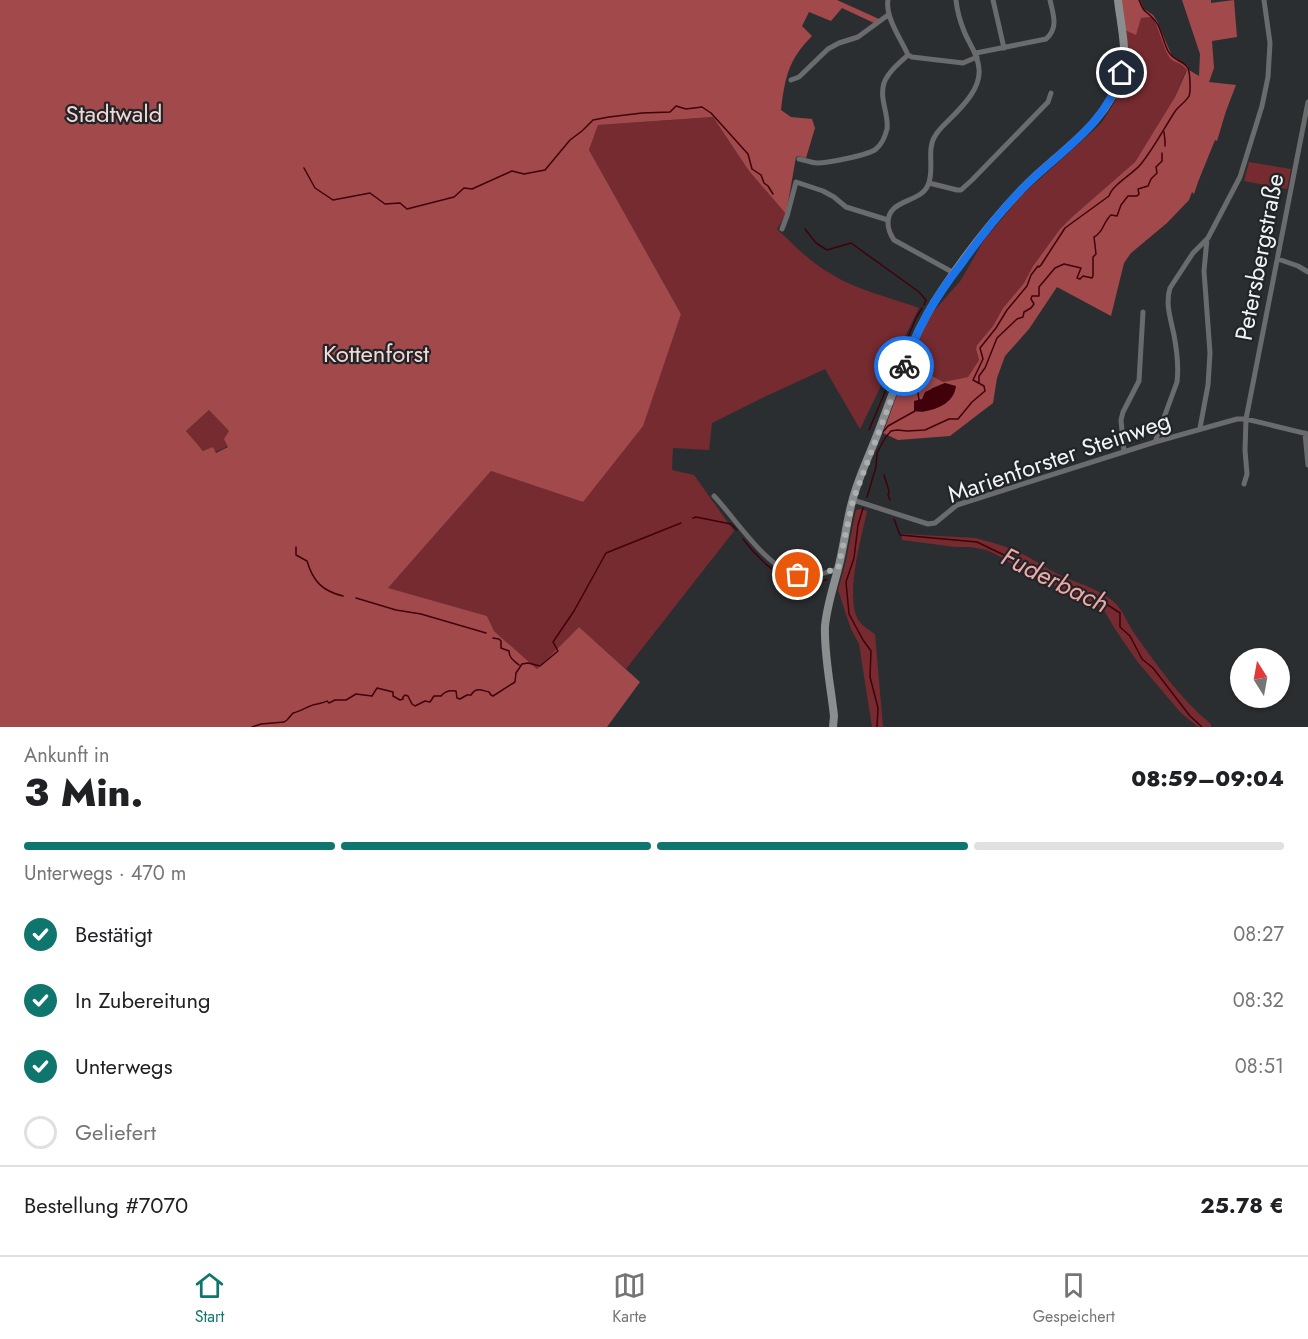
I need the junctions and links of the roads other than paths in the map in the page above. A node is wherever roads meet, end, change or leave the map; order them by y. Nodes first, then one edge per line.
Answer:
1 (888, 0) edge
2 (956, 0) edge
3 (993, 0) edge
4 (1050, 0) edge
5 (1118, 0) edge
6 (1264, 0) edge
7 (888, 15) junction
8 (1004, 48) junction
9 (908, 55) junction
10 (976, 55) junction
11 (791, 80) dead end
12 (1051, 93) dead end
13 (1308, 102) edge
14 (800, 159) dead end
15 (929, 183) junction
16 (888, 220) junction
17 (782, 229) dead end
18 (1208, 238) junction
19 (1278, 259) junction
20 (1308, 272) edge
21 (954, 273) junction
22 (1143, 312) dead end
23 (1246, 419) junction
24 (1200, 428) junction
25 (1307, 433) edge
26 (1155, 442) junction
27 (1124, 452) junction
28 (1308, 465) edge
29 (1244, 484) dead end
30 (714, 496) dead end
31 (853, 500) junction
32 (838, 569) junction
33 (833, 727) edge

1 - 7 street
2 - 10 street
3 - 8 street
4 - 8 street
5 - 21 main road
6 - 18 street
7 - 9 street
7 - 11 street
8 - 10 street
9 - 10 street
9 - 14 street
10 - 15 street
12 - 15 street
13 - 19 street, Petersbergstraße
15 - 16 street
16 - 17 street
16 - 21 street
18 - 24 street
18 - 26 street
19 - 20 street
19 - 23 street, Petersbergstraße
21 - 31 main road
22 - 27 street
23 - 24 street, Marienforster Steinweg
23 - 25 street, Marienforster Steinweg
23 - 29 street
24 - 26 street, Marienforster Steinweg
25 - 28 street, Marienforster Steinweg
26 - 27 street, Marienforster Steinweg
27 - 31 street, Marienforster Steinweg
30 - 32 street
31 - 32 main road
32 - 33 main road

